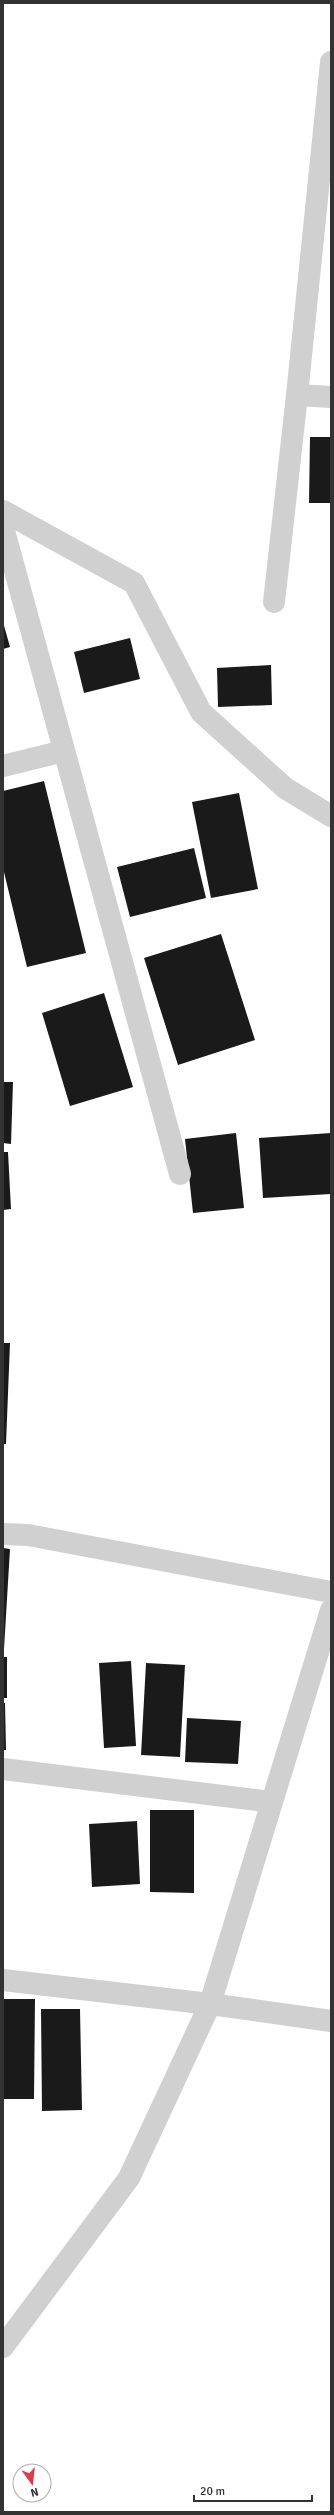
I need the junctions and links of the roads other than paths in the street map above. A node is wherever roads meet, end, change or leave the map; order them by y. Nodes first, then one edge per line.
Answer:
1 (330, 62) edge
2 (297, 395) junction
3 (331, 397) edge
4 (3, 511) edge
5 (3, 527) edge
6 (274, 602) dead end
7 (64, 751) junction
8 (3, 766) edge
9 (331, 816) edge
10 (180, 1174) dead end
11 (3, 1534) edge
12 (331, 1592) edge
13 (331, 1610) edge
14 (3, 1769) edge
15 (272, 1802) junction
16 (3, 1980) edge
17 (210, 2004) junction
18 (331, 2022) edge
19 (3, 2347) edge

1 - 2 street
2 - 3 street
2 - 6 street
4 - 9 street
5 - 7 street
7 - 8 street
7 - 10 street
11 - 12 street
13 - 15 street
14 - 15 street
15 - 17 street
16 - 17 street
17 - 18 street
17 - 19 street

